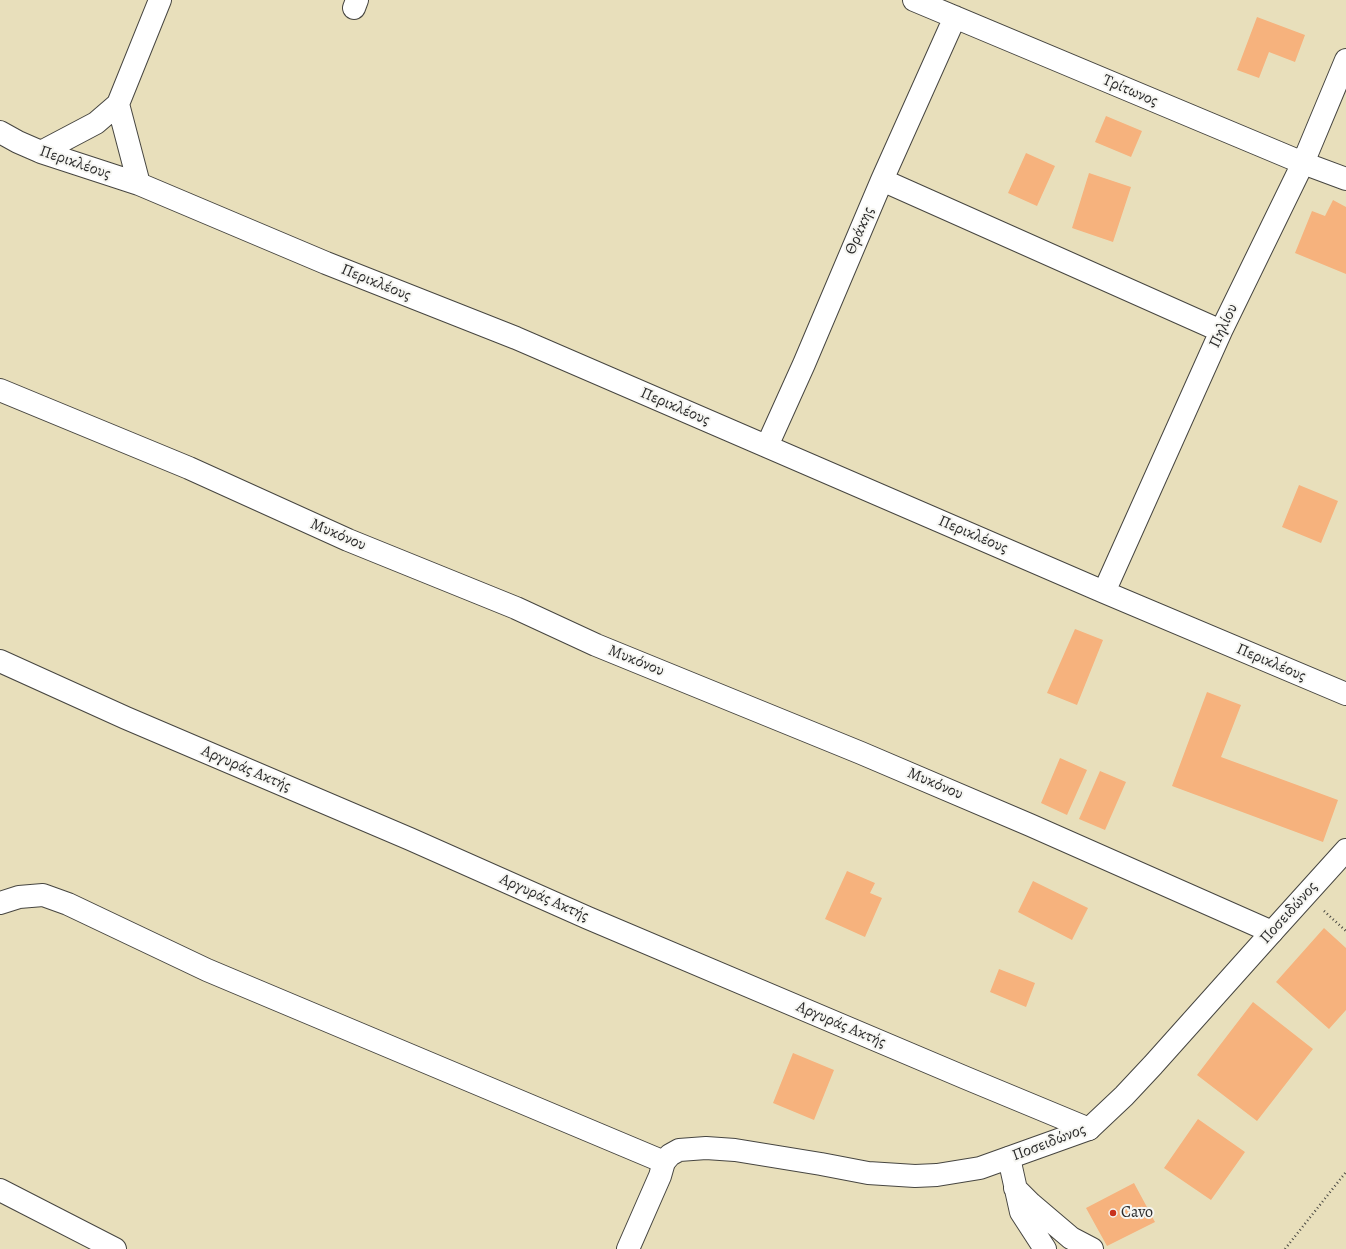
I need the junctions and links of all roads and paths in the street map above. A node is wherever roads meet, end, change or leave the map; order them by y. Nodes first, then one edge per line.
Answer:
1 (160, 0) edge
2 (914, 0) edge
3 (955, 18) junction
4 (1346, 60) edge
5 (118, 104) junction
6 (6, 141) edge
7 (41, 152) junction
8 (1303, 163) junction
9 (1346, 179) edge
10 (882, 180) junction
11 (139, 184) junction
12 (1221, 331) junction
13 (0, 390) edge
14 (767, 446) junction
15 (1104, 592) junction
16 (0, 661) edge
17 (1346, 694) edge
18 (1346, 850) edge
19 (1305, 896) junction
20 (0, 903) edge
21 (1346, 930) edge
22 (1272, 932) junction
23 (1090, 1129) junction
24 (1010, 1158) junction
25 (664, 1162) junction
26 (1346, 1172) edge
27 (1015, 1188) junction
28 (0, 1190) edge
29 (115, 1249) edge
30 (628, 1249) edge
31 (1045, 1249) edge
32 (1092, 1249) edge
33 (1285, 1249) edge

1 - 5 street
2 - 3 street, Τρίτωνος
3 - 8 street, Τρίτωνος
3 - 10 street, Θράκης
4 - 8 street, Πηλίου
5 - 7 street
5 - 11 street
6 - 7 street, Περικλέους
7 - 11 street, Περικλέους
8 - 9 street, Τρίτωνος
8 - 12 street, Πηλίου
10 - 12 street
10 - 14 street, Θράκης
11 - 14 street, Περικλέους
12 - 15 street, Πηλίου
13 - 22 street, Μυκόνου
14 - 15 street, Περικλέους
15 - 17 street, Περικλέους
16 - 23 street, Αργυράς Ακτής
18 - 19 street, Ποσειδώνος
19 - 21 path
19 - 22 street, Ποσειδώνος
20 - 25 street
22 - 23 street, Ποσειδώνος
23 - 24 street, Ποσειδώνος
24 - 25 street, Ποσειδώνος
24 - 27 street
25 - 30 street
26 - 33 path
27 - 31 street
27 - 32 street
28 - 29 street

